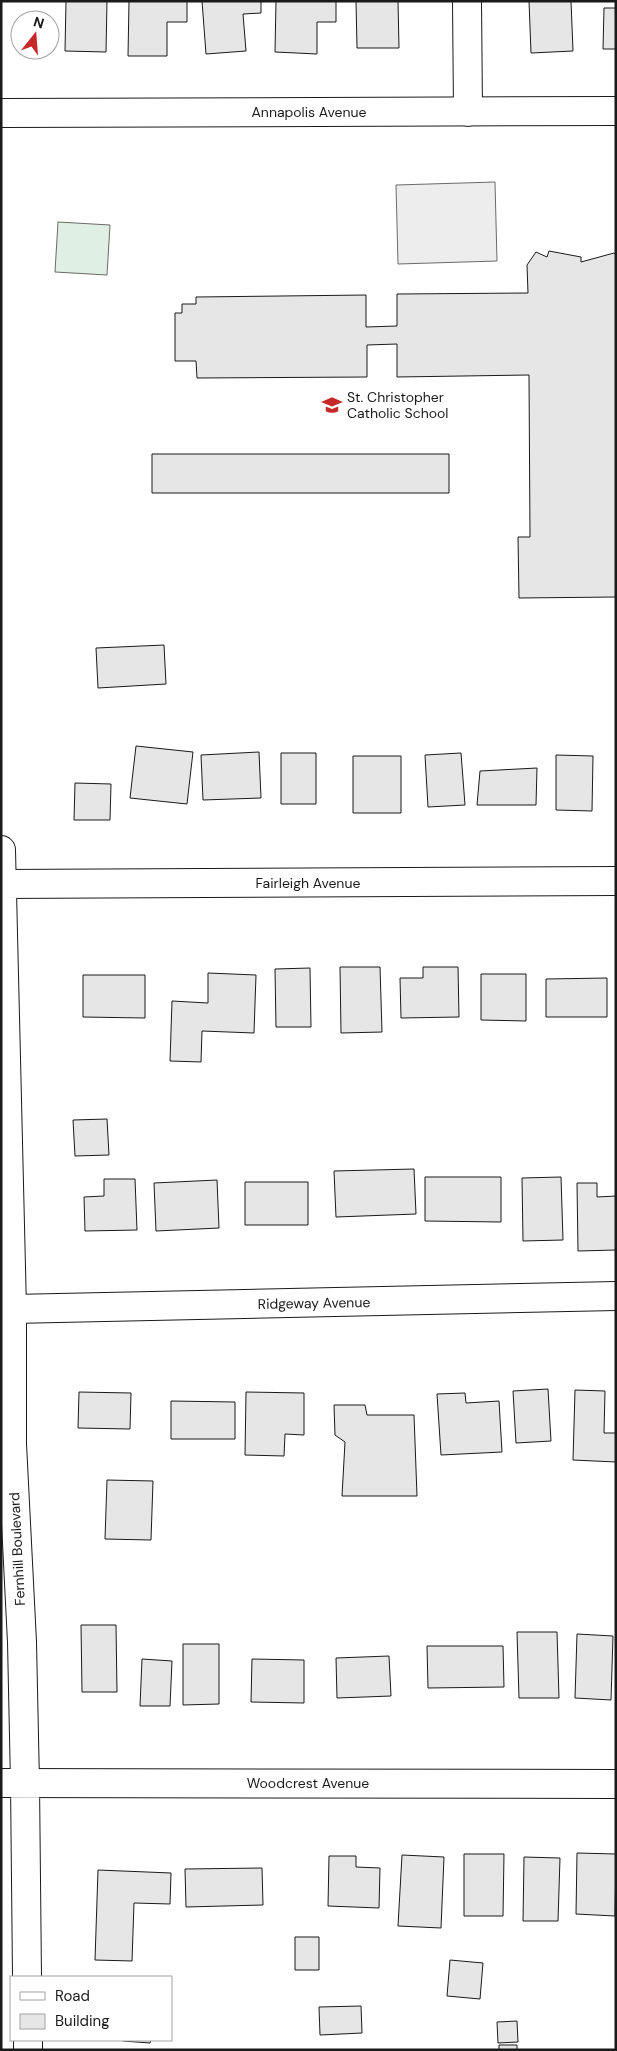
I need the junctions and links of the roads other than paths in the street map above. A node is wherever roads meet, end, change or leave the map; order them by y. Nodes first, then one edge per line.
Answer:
1 (467, 1) edge
2 (616, 111) edge
3 (468, 112) junction
4 (1, 113) edge
5 (1, 850) edge
6 (616, 882) edge
7 (2, 884) edge
8 (616, 1296) edge
9 (12, 1309) junction
10 (13, 1783) edge
11 (616, 1784) edge
12 (27, 1976) edge

1 - 3 street
2 - 3 street, Annapolis Avenue
3 - 4 street, Annapolis Avenue
5 - 7 street, Fernhill Boulevard
6 - 7 street, Fairleigh Avenue
7 - 9 street, Fernhill Boulevard
8 - 9 street, Ridgeway Avenue
9 - 10 street, Fernhill Boulevard
10 - 11 street, Woodcrest Avenue
10 - 12 street, Fernhill Boulevard

